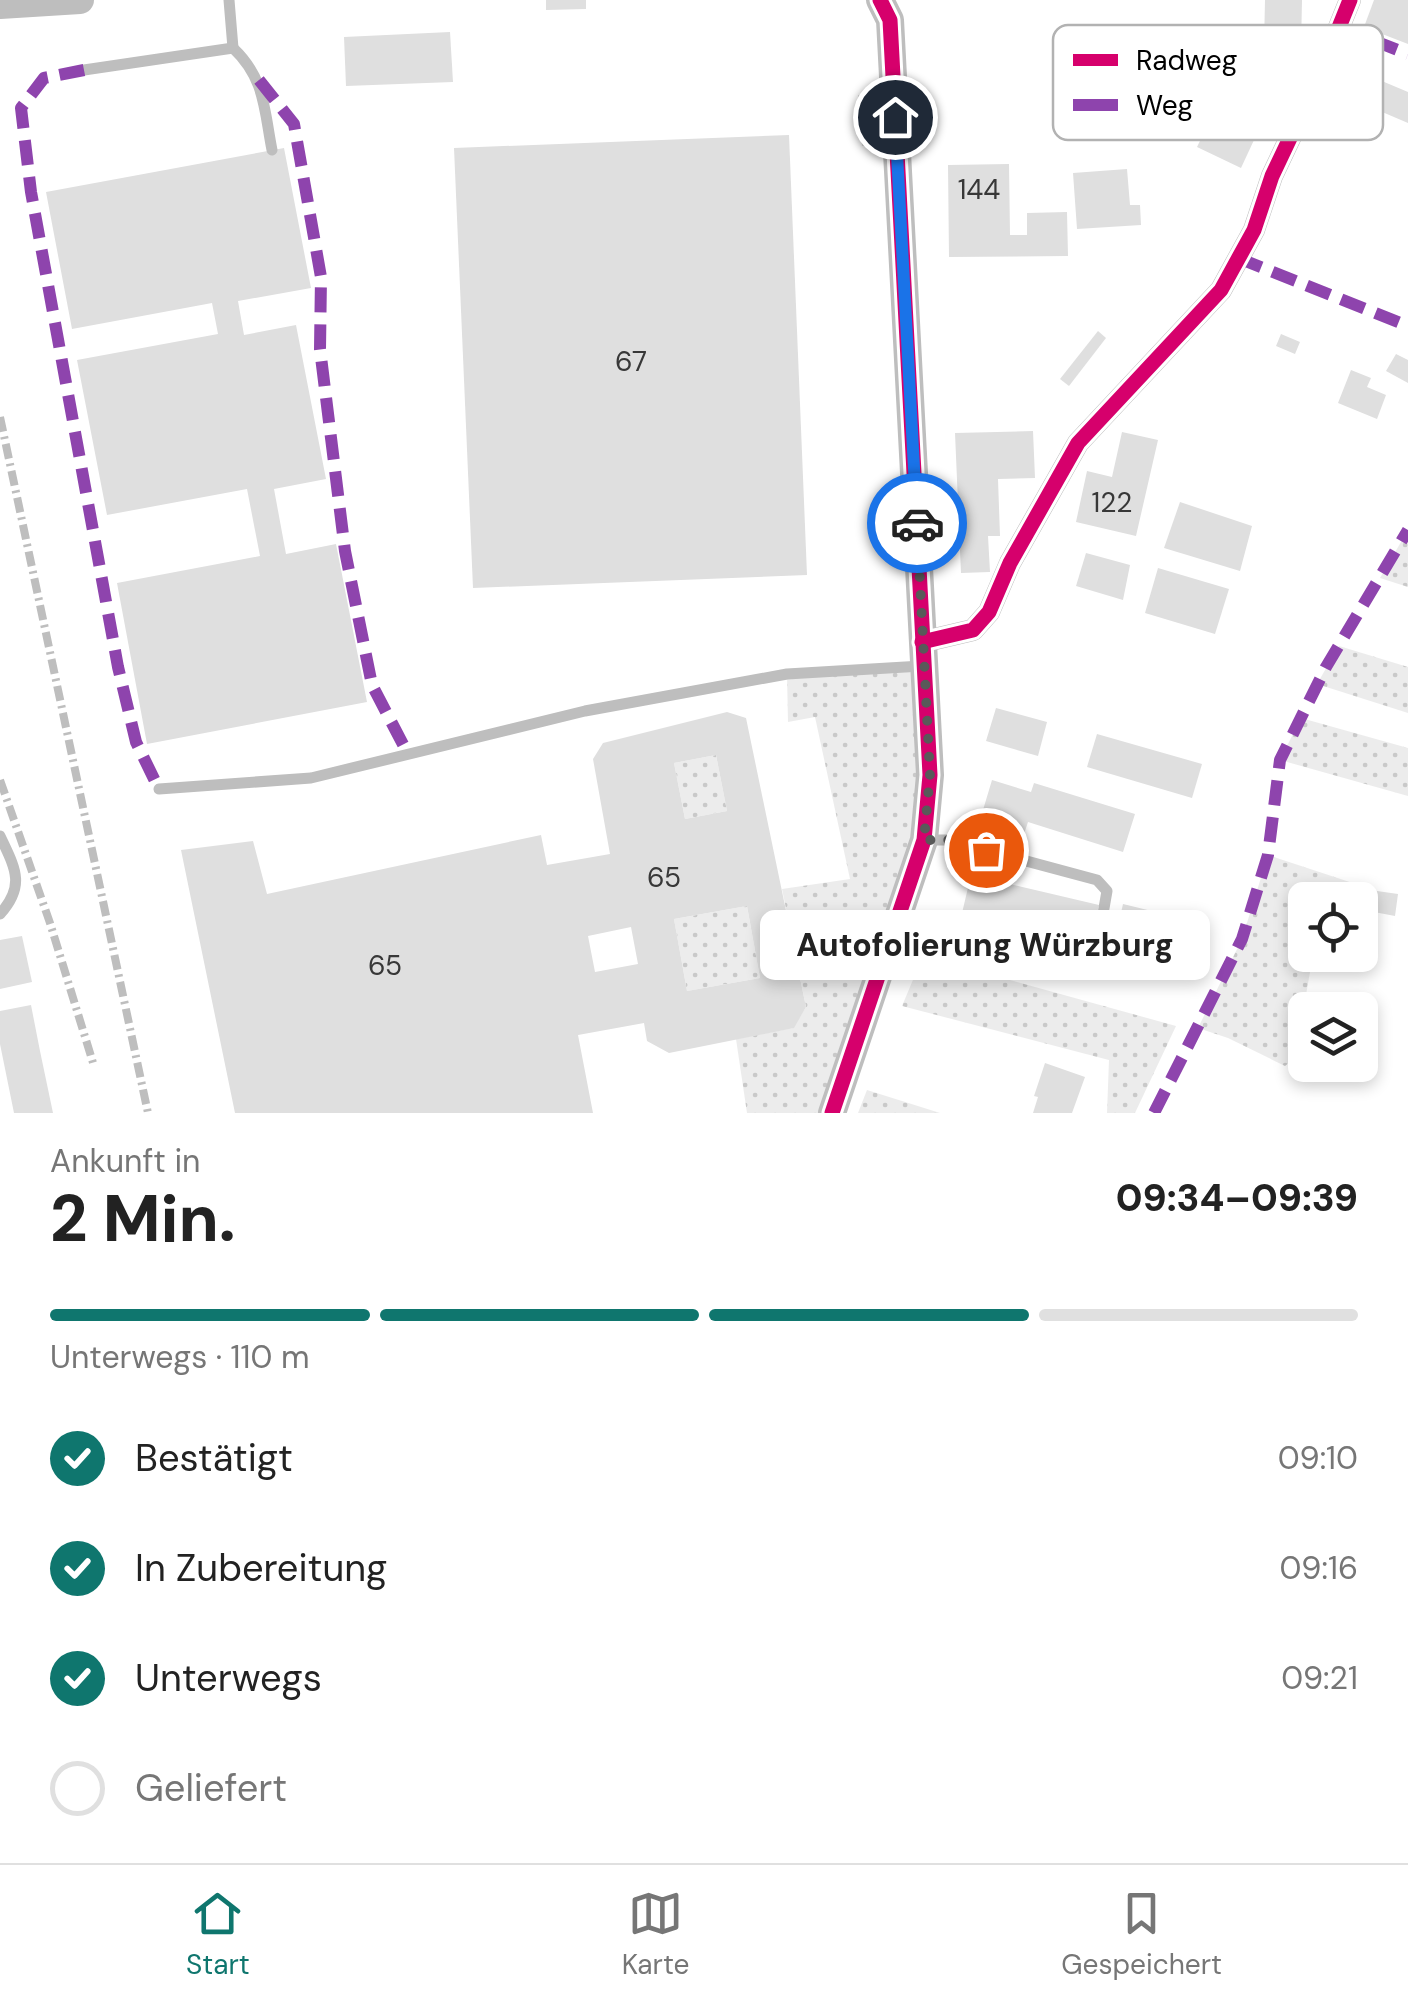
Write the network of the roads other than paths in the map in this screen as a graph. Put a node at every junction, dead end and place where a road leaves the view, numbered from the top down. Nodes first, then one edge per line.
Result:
1 (80, 0) edge
2 (229, 0) edge
3 (880, 0) edge
4 (1350, 0) edge
5 (0, 5) edge
6 (1340, 25) edge
7 (233, 48) junction
8 (84, 70) dead end
9 (1289, 140) edge
10 (272, 150) dead end
11 (922, 654) junction
12 (159, 789) dead end
13 (0, 836) edge
14 (924, 840) junction
15 (0, 914) edge
16 (1100, 930) dead end
17 (832, 1113) edge

1 - 5 street
2 - 7 lane
3 - 11 street
4 - 6 street
7 - 8 lane
7 - 10 lane
9 - 11 street
11 - 12 lane
11 - 14 street
13 - 15 lane
14 - 16 lane
14 - 17 street

